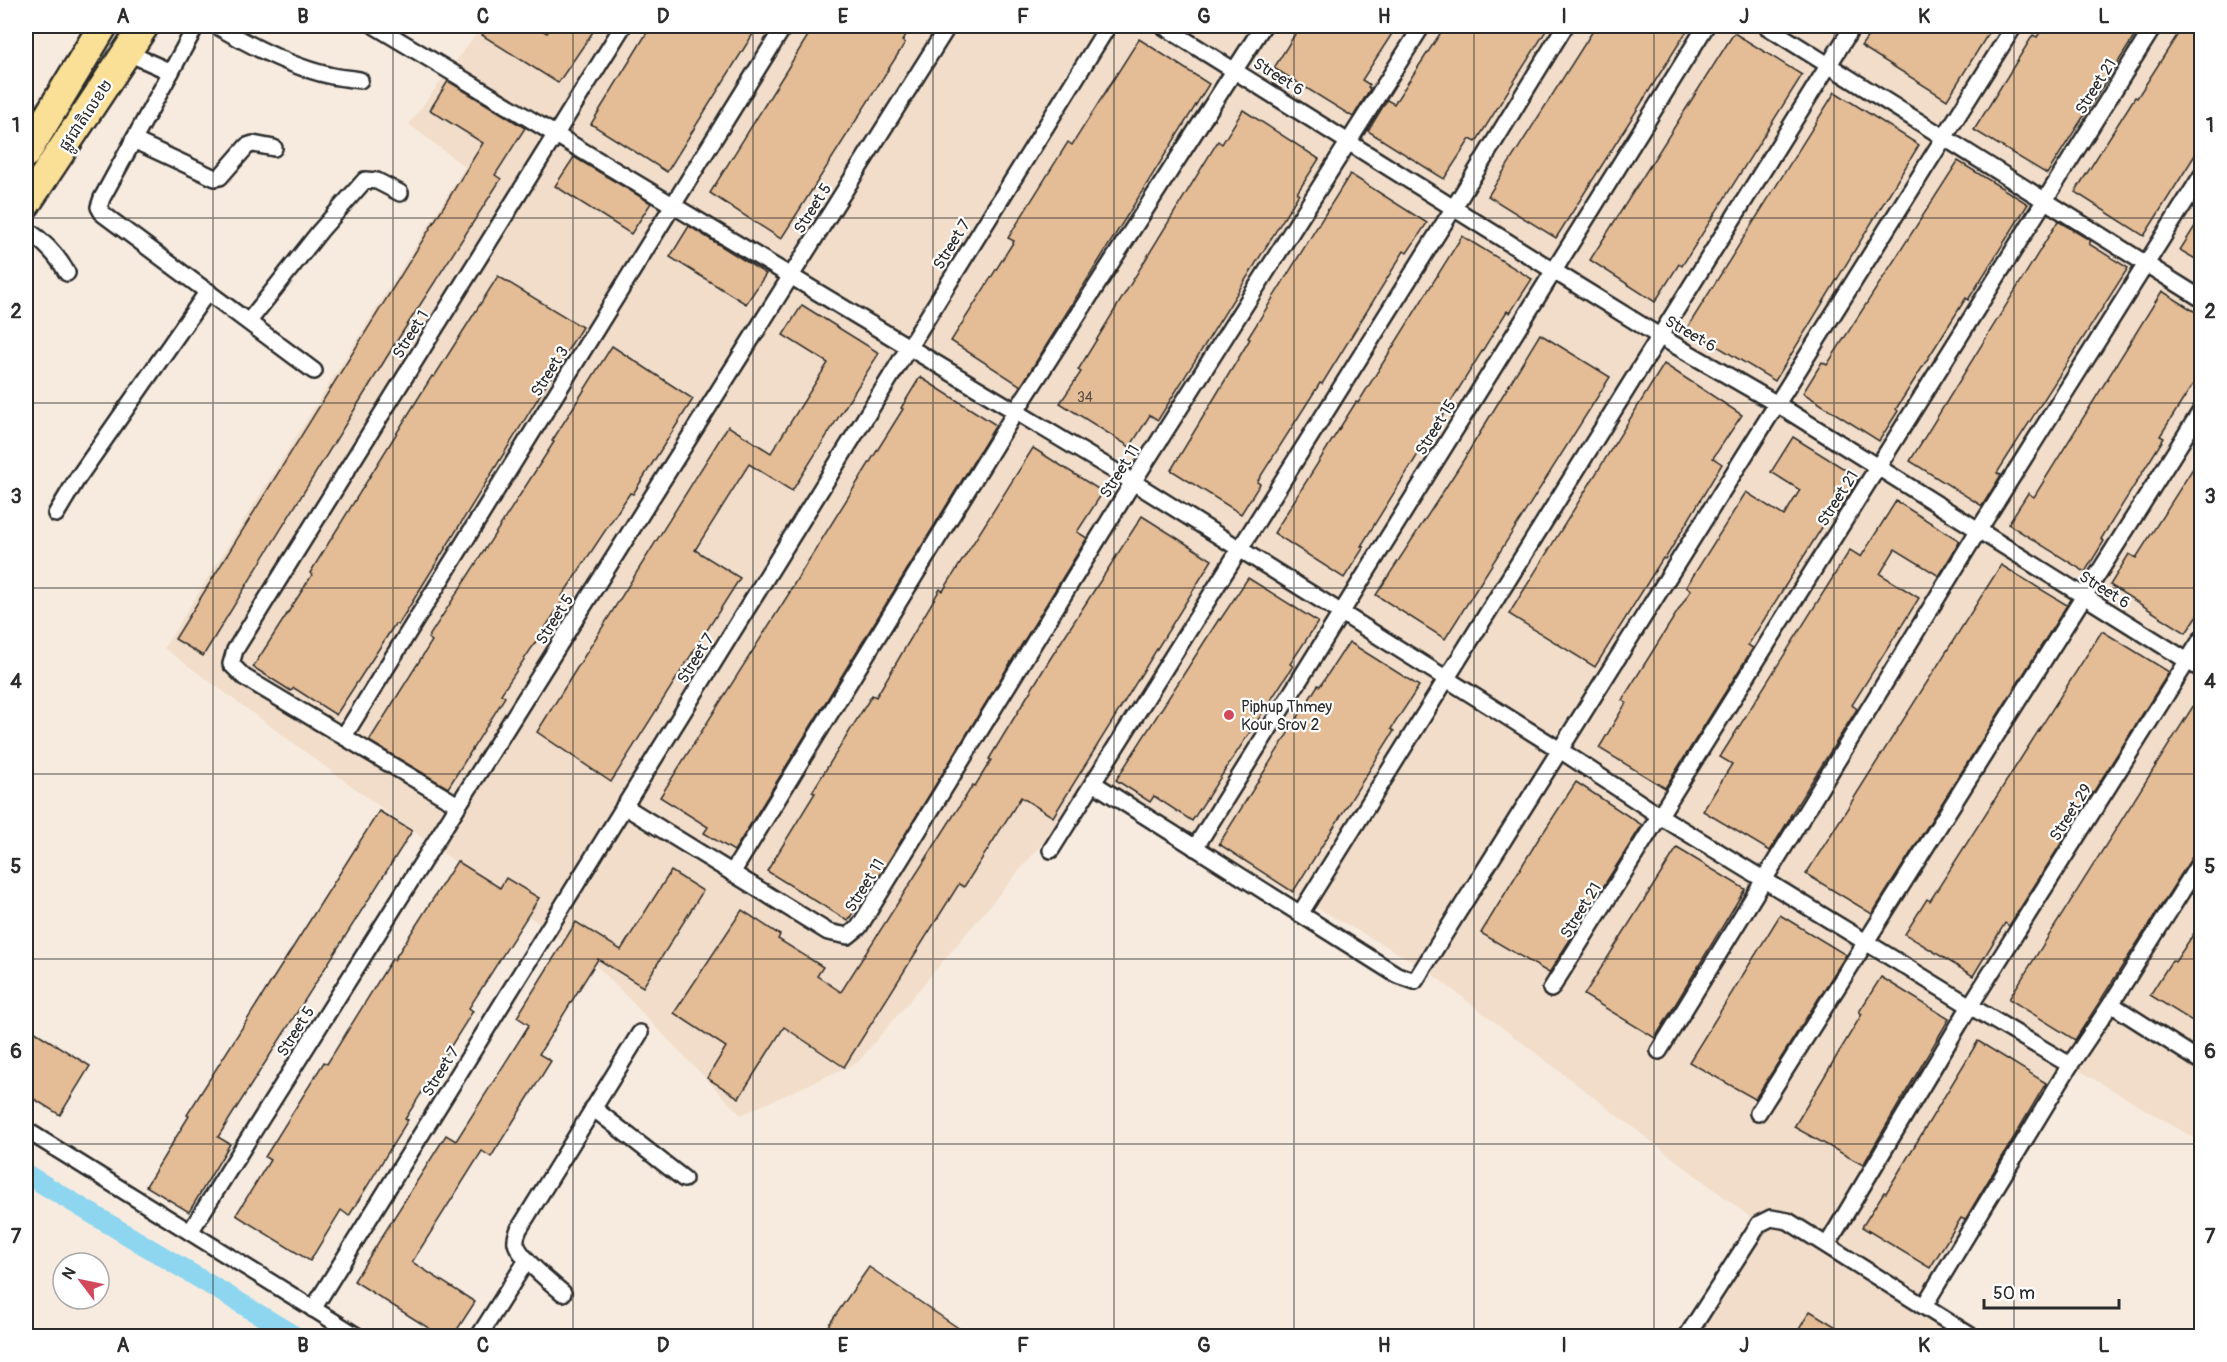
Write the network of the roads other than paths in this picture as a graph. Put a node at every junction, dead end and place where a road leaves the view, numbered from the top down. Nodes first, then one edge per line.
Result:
1 (103, 26) edge
2 (144, 26) edge
3 (196, 26) edge
4 (217, 26) edge
5 (375, 26) edge
6 (623, 26) edge
7 (784, 26) edge
8 (948, 26) edge
9 (1107, 26) edge
10 (1163, 26) edge
11 (1263, 26) edge
12 (1422, 26) edge
13 (1565, 26) edge
14 (1706, 26) edge
15 (1766, 26) edge
16 (1853, 26) edge
17 (2014, 26) edge
18 (2154, 26) edge
19 (128, 52) junction
20 (1828, 64) junction
21 (1236, 71) junction
22 (171, 72) junction
23 (360, 80) dead end
24 (556, 134) junction
25 (1944, 137) junction
26 (134, 140) junction
27 (1350, 142) junction
28 (274, 148) dead end
29 (26, 153) edge
30 (2202, 175) edge
31 (400, 193) dead end
32 (2044, 200) junction
33 (26, 204) edge
34 (673, 205) junction
35 (1453, 208) junction
36 (26, 229) edge
37 (2145, 264) junction
38 (1554, 271) junction
39 (67, 273) dead end
40 (791, 276) junction
41 (208, 291) junction
42 (2202, 299) edge
43 (249, 321) junction
44 (1659, 336) junction
45 (909, 347) junction
46 (314, 371) dead end
47 (1777, 404) junction
48 (2202, 409) edge
49 (1016, 411) junction
50 (1877, 467) junction
51 (1133, 482) junction
52 (56, 514) dead end
53 (1978, 531) junction
54 (1239, 549) junction
55 (2084, 597) junction
56 (1341, 613) junction
57 (2202, 638) edge
58 (2187, 661) junction
59 (2202, 670) edge
60 (1446, 679) junction
61 (344, 736) junction
62 (1560, 750) junction
63 (1093, 783) junction
64 (458, 805) junction
65 (624, 806) junction
66 (1660, 816) junction
67 (1195, 848) junction
68 (1051, 850) dead end
69 (2202, 859) edge
70 (732, 873) junction
71 (1766, 880) junction
72 (1300, 914) junction
73 (1867, 942) junction
74 (1551, 989) dead end
75 (2111, 1004) junction
76 (1970, 1006) junction
77 (640, 1033) dead end
78 (1659, 1051) dead end
79 (2202, 1062) edge
80 (2070, 1065) junction
81 (593, 1108) junction
82 (1758, 1113) dead end
83 (26, 1130) edge
84 (684, 1179) dead end
85 (190, 1232) junction
86 (1827, 1245) junction
87 (527, 1260) junction
88 (562, 1293) dead end
89 (1924, 1306) junction
90 (314, 1309) junction
91 (357, 1336) edge
92 (479, 1336) edge
93 (1687, 1336) edge
94 (1971, 1336) edge

1 - 29 highway, ផ្លូវជាតិលេខ២
2 - 19 highway, ផ្លូវជាតិលេខ២
3 - 22 street
4 - 23 street
5 - 24 street
6 - 24 street, Street 1
7 - 34 street, Street 3
8 - 40 street, Street 5
9 - 45 street, Street 7
10 - 21 street, Street 6
11 - 21 street
12 - 27 street, Street 11
13 - 35 street
14 - 38 street, Street 15
15 - 20 street
16 - 20 street
17 - 25 street
18 - 32 street, Street 21
19 - 22 street
19 - 33 highway, ផ្លូវជាតិលេខ២
20 - 25 street
20 - 44 street
21 - 27 street, Street 6
21 - 49 street
22 - 26 street
24 - 34 street
24 - 61 street, Street 1
25 - 32 street
25 - 47 street
26 - 28 street
26 - 41 street
27 - 35 street, Street 6
27 - 51 street, Street 11
30 - 37 street
31 - 43 street
32 - 37 street
32 - 50 street, Street 21
34 - 40 street
34 - 61 street, Street 3
35 - 38 street, Street 6
35 - 54 street
36 - 39 street
37 - 42 street
37 - 53 street
38 - 44 street, Street 6
38 - 56 street, Street 15
40 - 45 street
40 - 64 street, Street 5
41 - 43 street
41 - 52 street
43 - 46 street
44 - 47 street, Street 6
44 - 60 street
45 - 49 street
45 - 65 street, Street 7
47 - 50 street, Street 6
47 - 62 street
48 - 55 street
49 - 51 street
49 - 70 street
50 - 53 street, Street 6
50 - 66 street, Street 21
51 - 54 street
51 - 70 street, Street 11
53 - 55 street, Street 6
53 - 71 street
54 - 56 street
54 - 63 street
55 - 58 street, Street 6
55 - 73 street
56 - 60 street
56 - 67 street, Street 15
57 - 58 street, Street 29
58 - 59 street, Street 6
58 - 76 street, Street 29
60 - 62 street
60 - 72 street
61 - 64 street
62 - 66 street
62 - 72 street
63 - 67 street
63 - 68 street
64 - 85 street, Street 5
65 - 70 street
65 - 90 street, Street 7
66 - 71 street
66 - 74 street, Street 21
67 - 72 street
69 - 75 street
71 - 73 street
71 - 78 street
73 - 76 street
73 - 82 street
75 - 79 street
75 - 80 street
76 - 80 street
76 - 86 street, Street 29
77 - 81 street
80 - 89 street
81 - 84 street
81 - 87 street
83 - 85 street
85 - 90 street
86 - 89 street
86 - 93 street
87 - 88 street
87 - 92 street
89 - 94 street
90 - 91 street

